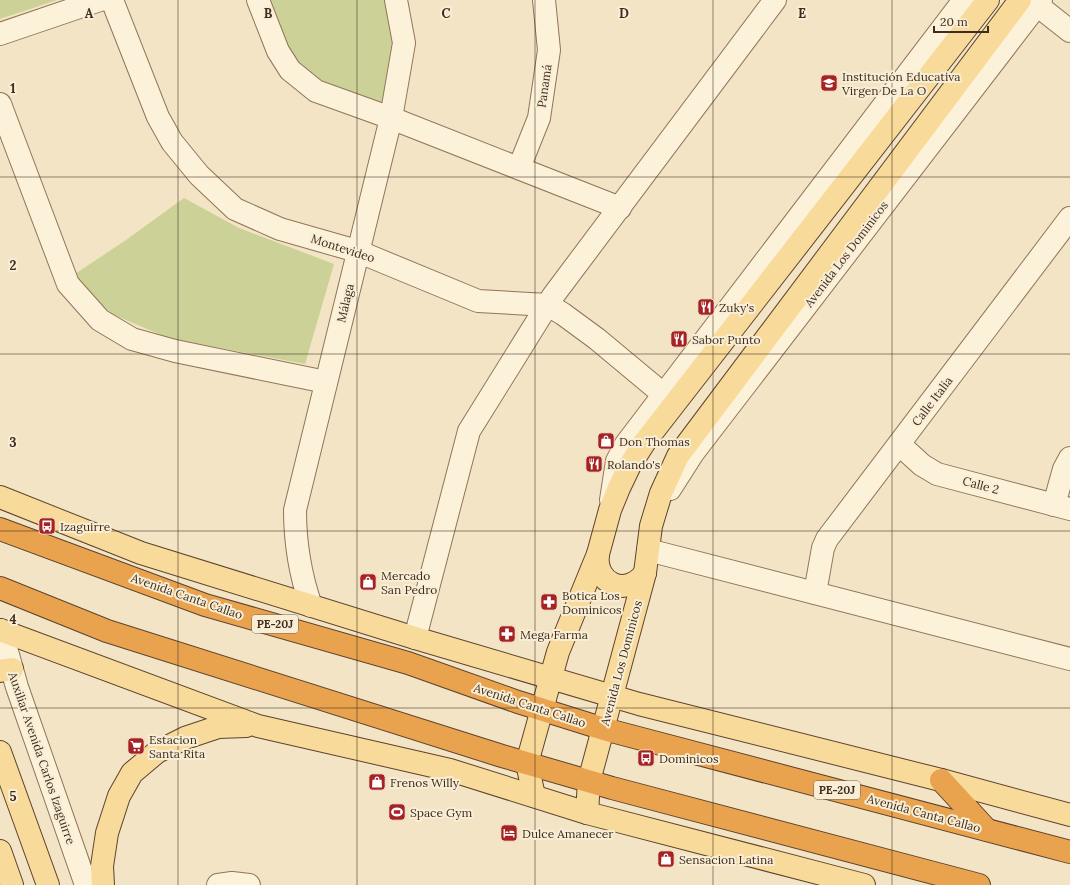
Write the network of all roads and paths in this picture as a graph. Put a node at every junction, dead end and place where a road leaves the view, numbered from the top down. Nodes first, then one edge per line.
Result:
1 (100, 0) edge
2 (112, 0) edge
3 (258, 0) edge
4 (396, 0) edge
5 (544, 0) edge
6 (964, 0) edge
7 (988, 0) edge
8 (770, 2) edge
9 (1033, 2) edge
10 (1070, 31) edge
11 (0, 34) edge
12 (0, 104) edge
13 (391, 118) junction
14 (519, 168) junction
15 (620, 208) junction
16 (1070, 218) edge
17 (357, 251) junction
18 (548, 304) junction
19 (326, 382) junction
20 (663, 394) junction
21 (900, 444) junction
22 (1070, 458) edge
23 (0, 497) edge
24 (1062, 507) edge
25 (610, 510) junction
26 (0, 529) edge
27 (648, 550) junction
28 (598, 554) junction
29 (645, 573) junction
30 (0, 588) edge
31 (815, 593) junction
32 (311, 606) junction
33 (0, 630) edge
34 (415, 638) junction
35 (1070, 659) edge
36 (6, 670) edge
37 (550, 678) junction
38 (613, 696) junction
39 (541, 710) junction
40 (258, 726) junction
41 (604, 729) junction
42 (0, 752) edge
43 (527, 763) junction
44 (941, 780) junction
45 (589, 782) junction
46 (534, 796) junction
47 (587, 813) junction
48 (1070, 815) edge
49 (987, 830) junction
50 (1070, 840) edge
51 (1039, 844) junction
52 (0, 851) edge
53 (1070, 852) edge
54 (12, 885) edge
55 (48, 885) edge
56 (86, 885) edge
57 (103, 885) edge
58 (218, 885) edge
59 (249, 885) edge
60 (864, 885) edge
61 (979, 885) edge

1 - 11 street
2 - 17 street, Montevideo
3 - 13 street
4 - 13 street, Málaga
5 - 14 street, Panamá
6 - 20 street
7 - 25 main road
8 - 15 street
9 - 10 street
9 - 27 main road, Avenida Los Dominicos
12 - 19 street
13 - 14 street
13 - 17 street, Málaga
14 - 15 street
15 - 18 street
16 - 21 street, Calle Italia
17 - 18 street, Montevideo
17 - 19 street, Málaga
18 - 20 street
18 - 34 street
19 - 32 street, Málaga
20 - 25 street
21 - 24 street, Calle 2
21 - 31 street, Calle Italia
22 - 24 street
23 - 32 main road
25 - 28 main road
26 - 39 highway, Avenida Canta Callao / PE-20J
27 - 29 main road, Avenida Los Dominicos
27 - 31 street
28 - 29 main road
28 - 37 main road
29 - 38 main road, Avenida Los Dominicos
30 - 43 highway
31 - 35 street
32 - 34 main road
33 - 36 street, Auxiliar Avenida Carlos Izaguirre
33 - 40 main road
34 - 37 main road
36 - 56 street, Auxiliar Avenida Carlos Izaguirre
37 - 38 main road
37 - 39 main road
38 - 41 main road, Avenida Los Dominicos
38 - 44 main road
39 - 41 highway, Avenida Canta Callao / PE-20J
39 - 43 main road
40 - 46 main road
40 - 57 main road
41 - 45 main road, Avenida Los Dominicos
41 - 49 highway, Avenida Canta Callao / PE-20J
42 - 55 main road
43 - 45 highway
43 - 46 main road
44 - 48 main road
44 - 49 highway
45 - 47 main road, Avenida Los Dominicos
45 - 61 highway
46 - 47 main road
47 - 60 main road
49 - 51 highway, Avenida Canta Callao / PE-20J
50 - 51 highway
51 - 53 highway, Avenida Canta Callao / PE-20J
52 - 54 main road
58 - 59 street

